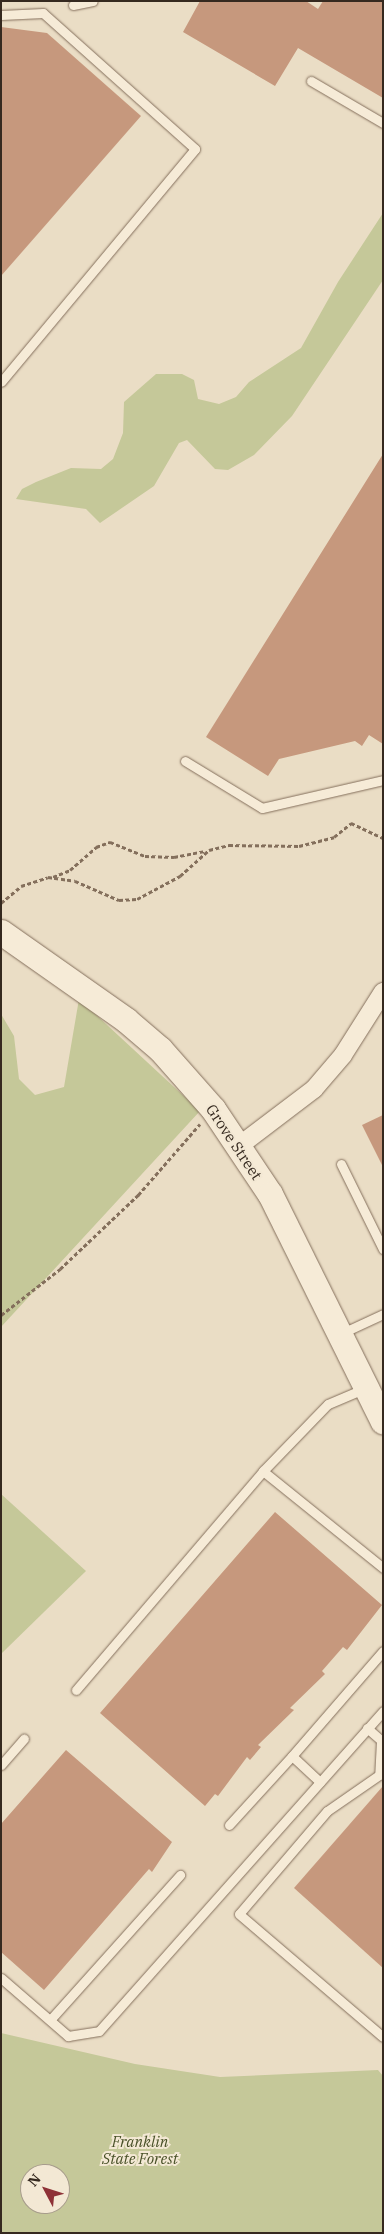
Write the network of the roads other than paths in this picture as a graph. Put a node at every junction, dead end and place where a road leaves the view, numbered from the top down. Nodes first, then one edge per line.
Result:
1 (93, 1) edge
2 (73, 5) dead end
3 (1, 15) edge
4 (311, 81) dead end
5 (383, 123) edge
6 (1, 382) edge
7 (185, 761) dead end
8 (383, 780) edge
9 (1, 932) edge
10 (382, 995) edge
11 (239, 1146) junction
12 (341, 1164) dead end
13 (383, 1250) edge
14 (383, 1314) edge
15 (340, 1335) junction
16 (367, 1388) junction
17 (383, 1422) edge
18 (263, 1471) junction
19 (383, 1568) edge
20 (383, 1651) edge
21 (76, 1690) dead end
22 (383, 1711) edge
23 (367, 1728) junction
24 (24, 1739) dead end
25 (382, 1741) edge
26 (292, 1756) junction
27 (1, 1765) edge
28 (320, 1782) junction
29 (229, 1825) dead end
30 (180, 1874) dead end
31 (1, 1978) edge
32 (50, 2020) junction
33 (383, 2037) edge

1 - 2 lane
3 - 6 lane
4 - 5 lane
7 - 8 lane
9 - 11 main road, Grove Street
10 - 11 street
11 - 15 main road, Grove Street
12 - 13 lane
14 - 15 lane
15 - 16 main road, Grove Street
16 - 17 main road, Grove Street
16 - 18 lane
18 - 19 lane
18 - 21 lane
20 - 26 lane
22 - 23 lane
23 - 25 lane
23 - 28 lane
24 - 27 lane
25 - 33 lane
26 - 28 lane
26 - 29 lane
28 - 32 lane
30 - 32 lane
31 - 32 lane

